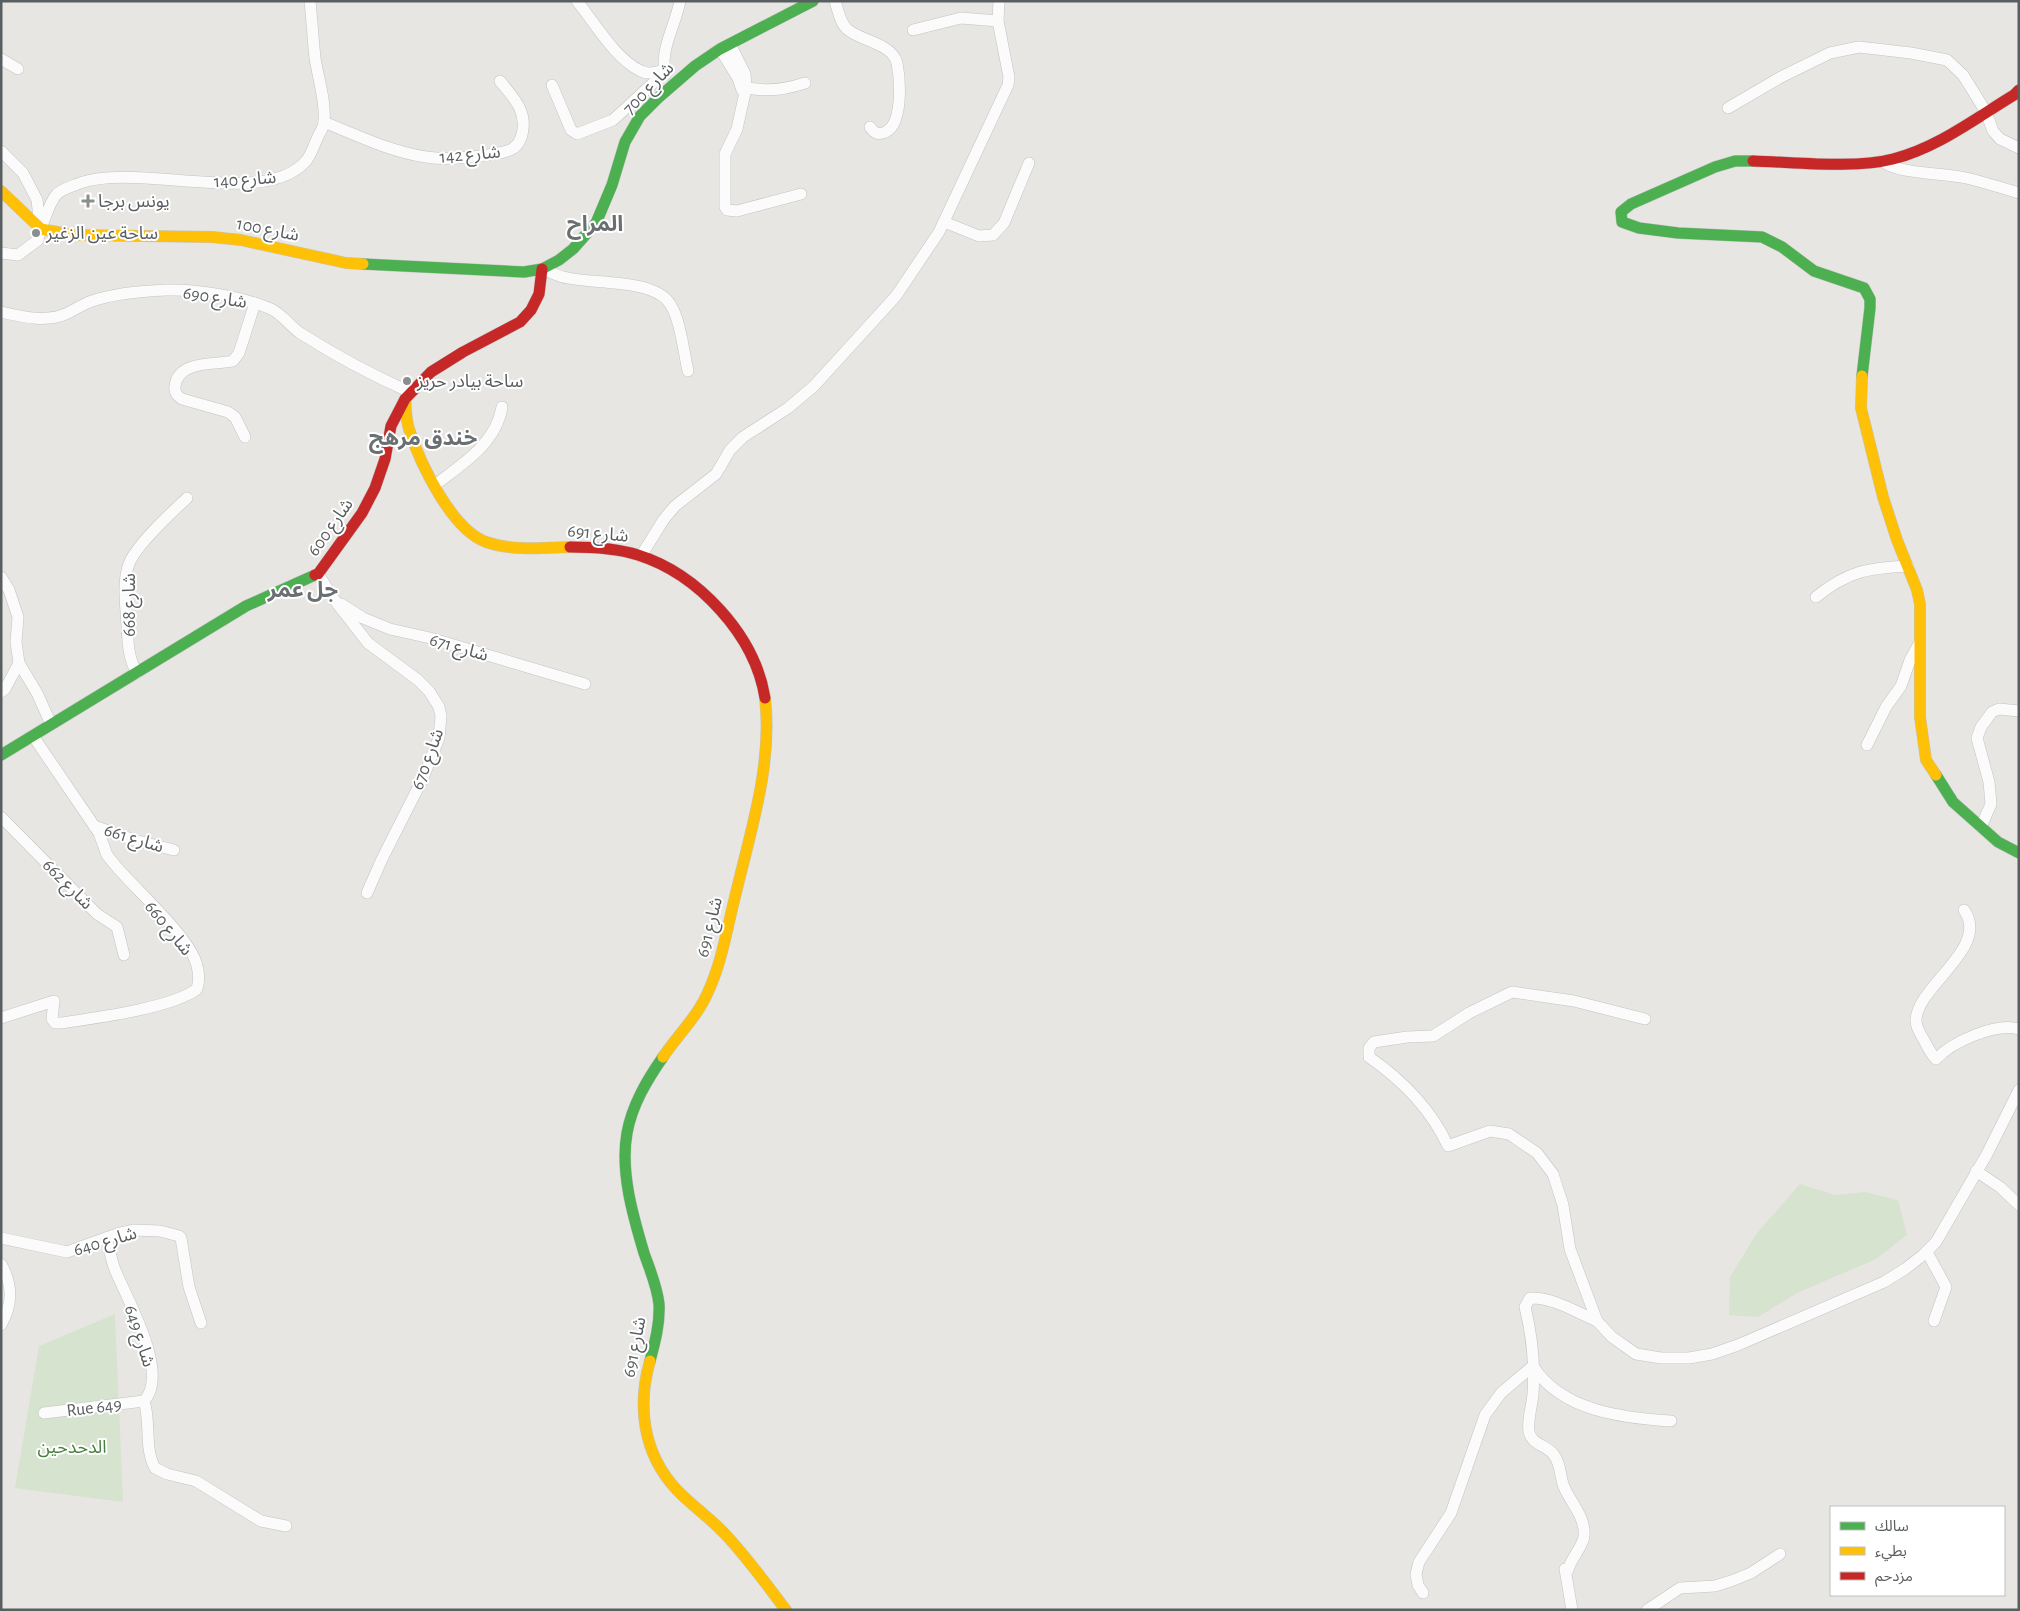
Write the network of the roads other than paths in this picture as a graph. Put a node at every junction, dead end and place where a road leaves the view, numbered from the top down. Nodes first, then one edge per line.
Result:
1 (310, 1) edge
2 (577, 1) edge
3 (680, 1) edge
4 (813, 1) edge
5 (835, 1) edge
6 (999, 1) edge
7 (998, 21) junction
8 (913, 30) dead end
9 (725, 47) junction
10 (1, 59) edge
11 (18, 69) dead end
12 (664, 72) junction
13 (500, 81) dead end
14 (804, 83) dead end
15 (552, 85) dead end
16 (668, 89) junction
17 (744, 90) junction
18 (2019, 90) edge
19 (1728, 108) dead end
20 (1986, 112) junction
21 (324, 122) junction
22 (870, 127) dead end
23 (2019, 148) edge
24 (1, 151) edge
25 (1882, 161) junction
26 (1029, 163) dead end
27 (1, 191) edge
28 (2019, 193) edge
29 (801, 194) dead end
30 (944, 222) junction
31 (40, 229) junction
32 (1, 253) edge
33 (542, 269) junction
34 (255, 303) junction
35 (1, 312) edge
36 (688, 371) dead end
37 (407, 395) junction
38 (502, 407) dead end
39 (245, 437) dead end
40 (435, 485) junction
41 (187, 498) dead end
42 (641, 556) junction
43 (1908, 566) junction
44 (318, 574) junction
45 (1, 576) edge
46 (1816, 597) dead end
47 (336, 602) junction
48 (1921, 640) junction
49 (19, 663) junction
50 (137, 672) junction
51 (585, 684) dead end
52 (1, 692) edge
53 (2019, 711) edge
54 (51, 724) junction
55 (33, 736) junction
56 (1867, 745) dead end
57 (1, 756) edge
58 (1, 817) edge
59 (94, 826) junction
60 (1981, 827) junction
61 (174, 850) dead end
62 (2019, 853) edge
63 (367, 893) dead end
64 (1964, 910) dead end
65 (124, 955) dead end
66 (1, 1018) edge
67 (1645, 1018) dead end
68 (2019, 1029) edge
69 (2019, 1090) edge
70 (1976, 1171) junction
71 (2019, 1205) edge
72 (1, 1238) edge
73 (106, 1238) junction
74 (1926, 1252) junction
75 (1, 1264) edge
76 (1597, 1321) junction
77 (1934, 1321) dead end
78 (201, 1323) dead end
79 (1, 1325) edge
80 (1533, 1366) junction
81 (144, 1401) junction
82 (44, 1413) dead end
83 (1671, 1421) dead end
84 (286, 1526) dead end
85 (1780, 1554) dead end
86 (1423, 1593) dead end
87 (786, 1610) edge
88 (1572, 1610) edge
89 (1647, 1610) edge

1 - 21 street, شارع 140
2 - 12 street
3 - 12 street
4 - 9 main road, شارع 700
5 - 22 street
6 - 7 street
7 - 8 street
7 - 30 street
9 - 16 main road, شارع 700
9 - 17 street
10 - 11 street
12 - 15 street
12 - 16 street
13 - 21 street, شارع 142
14 - 17 street
16 - 33 main road, شارع 700
17 - 29 street
18 - 20 main road
19 - 20 street
20 - 23 street
20 - 25 main road
21 - 31 street, شارع 140
24 - 31 street
25 - 28 street
25 - 43 main road
26 - 30 street
27 - 31 main road
30 - 42 street
31 - 32 street, شارع 140
31 - 33 main road, شارع 100
33 - 36 street
33 - 37 main road, شارع 600
34 - 35 street, شارع 690
34 - 37 street, شارع 690
34 - 39 street
37 - 40 main road, شارع 691
37 - 44 main road, شارع 600
38 - 40 street
40 - 42 main road, شارع 691
41 - 50 street, شارع 668
42 - 87 main road, شارع 691
43 - 46 street
43 - 48 main road
44 - 47 street, شارع 670
44 - 50 main road, شارع 600
45 - 49 street
47 - 51 street, شارع 671
47 - 63 street, شارع 670
48 - 56 street
48 - 60 main road
49 - 52 street
49 - 54 street
50 - 54 main road, شارع 600
53 - 60 street
54 - 55 main road, شارع 600
55 - 57 main road, شارع 600
55 - 59 street, شارع 660
58 - 65 street, شارع 662
59 - 61 street, شارع 661
59 - 66 street, شارع 660
60 - 62 main road
64 - 68 street
67 - 76 street
69 - 70 street
70 - 71 street
70 - 74 street
72 - 73 street, شارع 640
73 - 78 street, شارع 640
73 - 81 street, شارع 649
74 - 76 street
74 - 77 street
75 - 79 street
76 - 80 street
80 - 83 street
80 - 86 street
80 - 88 street
81 - 82 street, Rue 649
81 - 84 street, شارع 649
85 - 89 street

